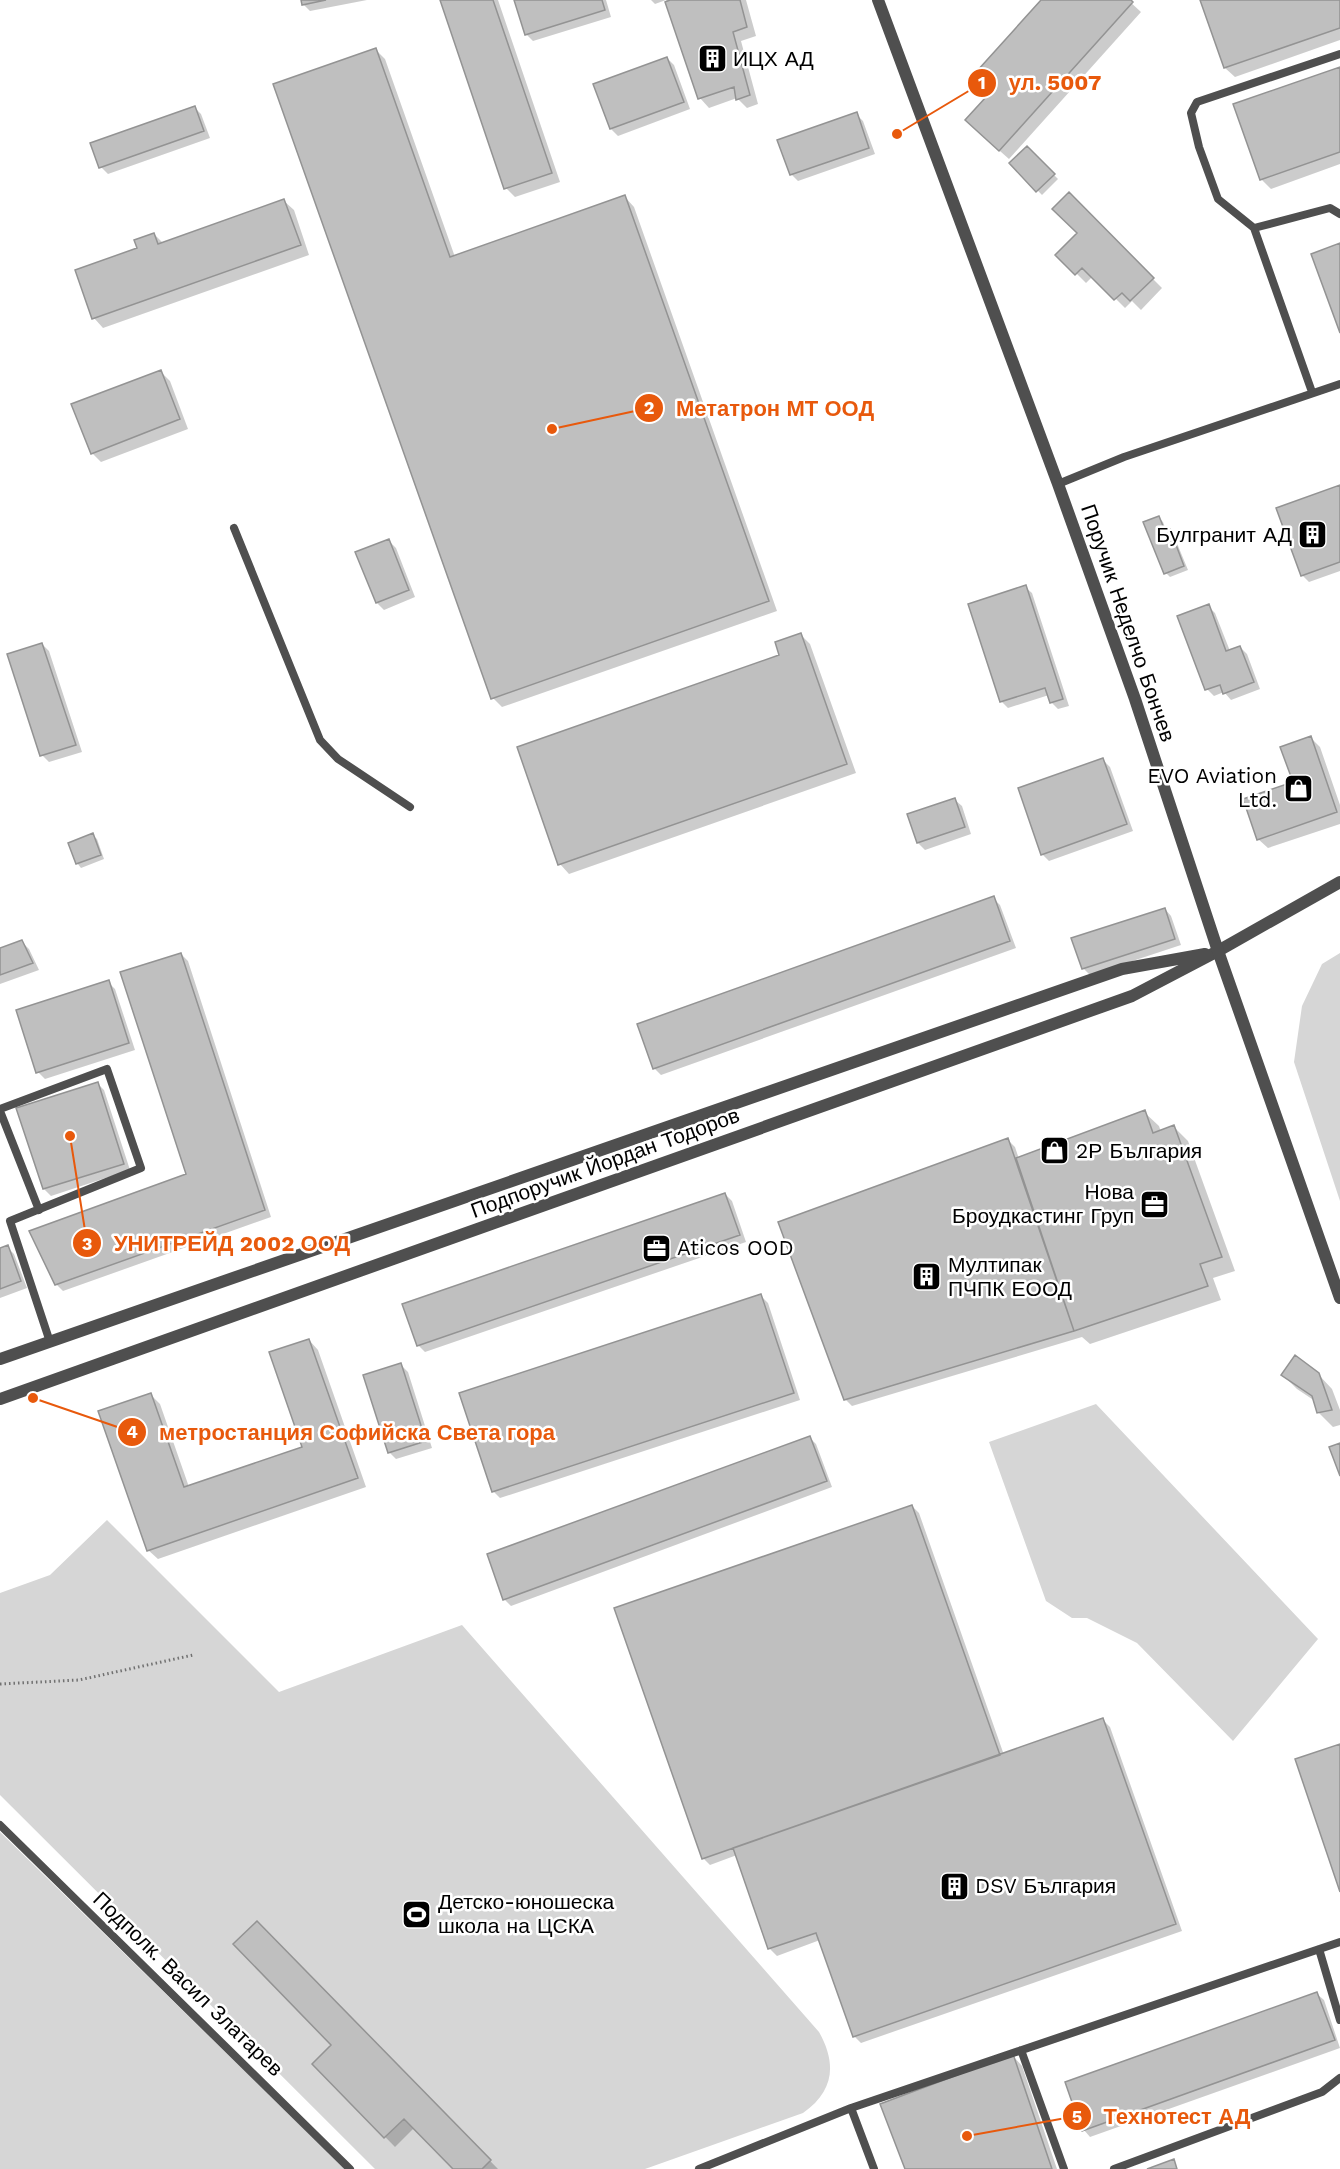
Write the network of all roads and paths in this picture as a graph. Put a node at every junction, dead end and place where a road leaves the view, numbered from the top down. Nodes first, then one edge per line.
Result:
1 (878, 0) edge
2 (1340, 54) edge
3 (1340, 214) edge
4 (1254, 228) junction
5 (1340, 384) edge
6 (1312, 392) junction
7 (1058, 484) junction
8 (234, 528) dead end
9 (410, 807) dead end
10 (1340, 882) edge
11 (1218, 951) junction
12 (0, 1110) edge
13 (39, 1210) junction
14 (1340, 1298) edge
15 (50, 1342) junction
16 (0, 1359) edge
17 (0, 1399) edge
18 (193, 1655) dead end
19 (0, 1684) edge
20 (0, 1825) edge
21 (1340, 1942) edge
22 (1319, 1949) junction
23 (1340, 2020) edge
24 (1021, 2050) junction
25 (1340, 2078) edge
26 (851, 2108) junction
27 (350, 2169) edge
28 (699, 2169) edge
29 (874, 2169) edge
30 (1064, 2169) edge
31 (1114, 2169) edge

1 - 7 street, Поручик Неделчо Бончев
2 - 4 lane
3 - 4 lane
4 - 6 lane
5 - 6 lane
6 - 7 lane
7 - 11 street, Поручик Неделчо Бончев
8 - 9 lane
10 - 11 street, Подпоручик Йордан Тодоров
11 - 14 street, Поручик Неделчо Бончев
11 - 15 street, Подпоручик Йордан Тодоров
11 - 17 street, Подпоручик Йордан Тодоров
12 - 13 lane
12 - 13 lane
13 - 15 lane
15 - 16 street, Подпоручик Йордан Тодоров
18 - 19 path
20 - 27 lane, Подполк. Васил Златарев
21 - 22 lane
22 - 23 lane
22 - 24 lane
24 - 26 lane
24 - 30 lane
25 - 31 lane
26 - 28 lane
26 - 29 lane

